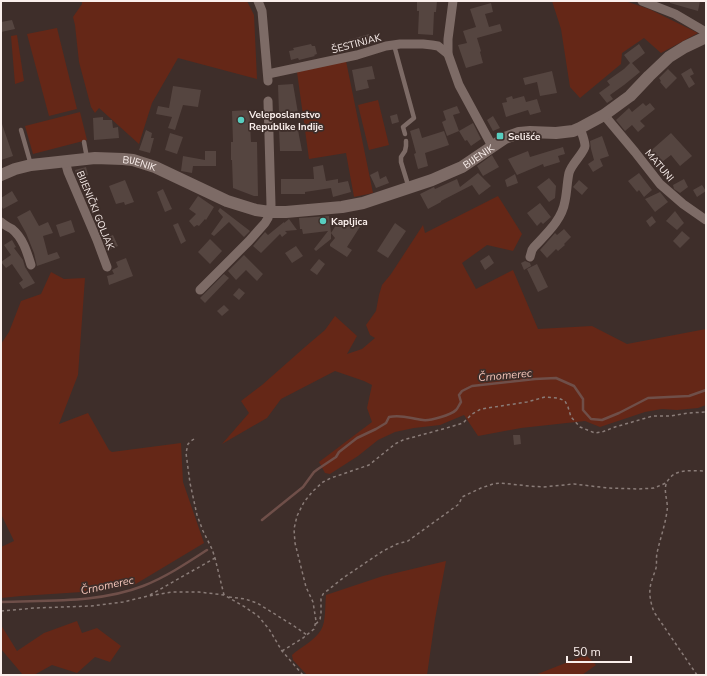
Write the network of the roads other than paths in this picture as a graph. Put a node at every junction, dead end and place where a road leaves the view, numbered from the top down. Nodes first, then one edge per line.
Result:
1 (258, 1) edge
2 (453, 1) edge
3 (642, 1) edge
4 (706, 32) edge
5 (706, 37) edge
6 (394, 45) junction
7 (448, 54) junction
8 (268, 101) dead end
9 (604, 115) junction
10 (580, 128) junction
11 (21, 130) dead end
12 (405, 134) dead end
13 (406, 141) dead end
14 (84, 142) dead end
15 (492, 146) junction
16 (87, 158) junction
17 (65, 161) junction
18 (32, 165) junction
19 (1, 175) edge
20 (409, 188) junction
21 (270, 212) junction
22 (706, 220) edge
23 (2, 224) edge
24 (530, 257) dead end
25 (31, 265) dead end
26 (107, 267) dead end
27 (200, 290) dead end

1 - 6 street, ŠESTINJAK
2 - 7 street
3 - 4 street
5 - 9 main road, BIJENIK
6 - 7 street, ŠESTINJAK
6 - 12 lane
7 - 15 street
8 - 21 street
9 - 10 main road, BIJENIK
9 - 22 street, MATUNI
10 - 15 main road, BIJENIK
10 - 24 street
11 - 18 lane
13 - 20 lane
14 - 16 lane
15 - 20 main road, BIJENIK
16 - 17 main road, BIJENIK
16 - 21 main road, BIJENIK
17 - 18 main road, BIJENIK
17 - 26 street, BIJENIČKI GOLJAK
18 - 19 main road, BIJENIK
20 - 21 main road, BIJENIK
21 - 27 street
23 - 25 street

